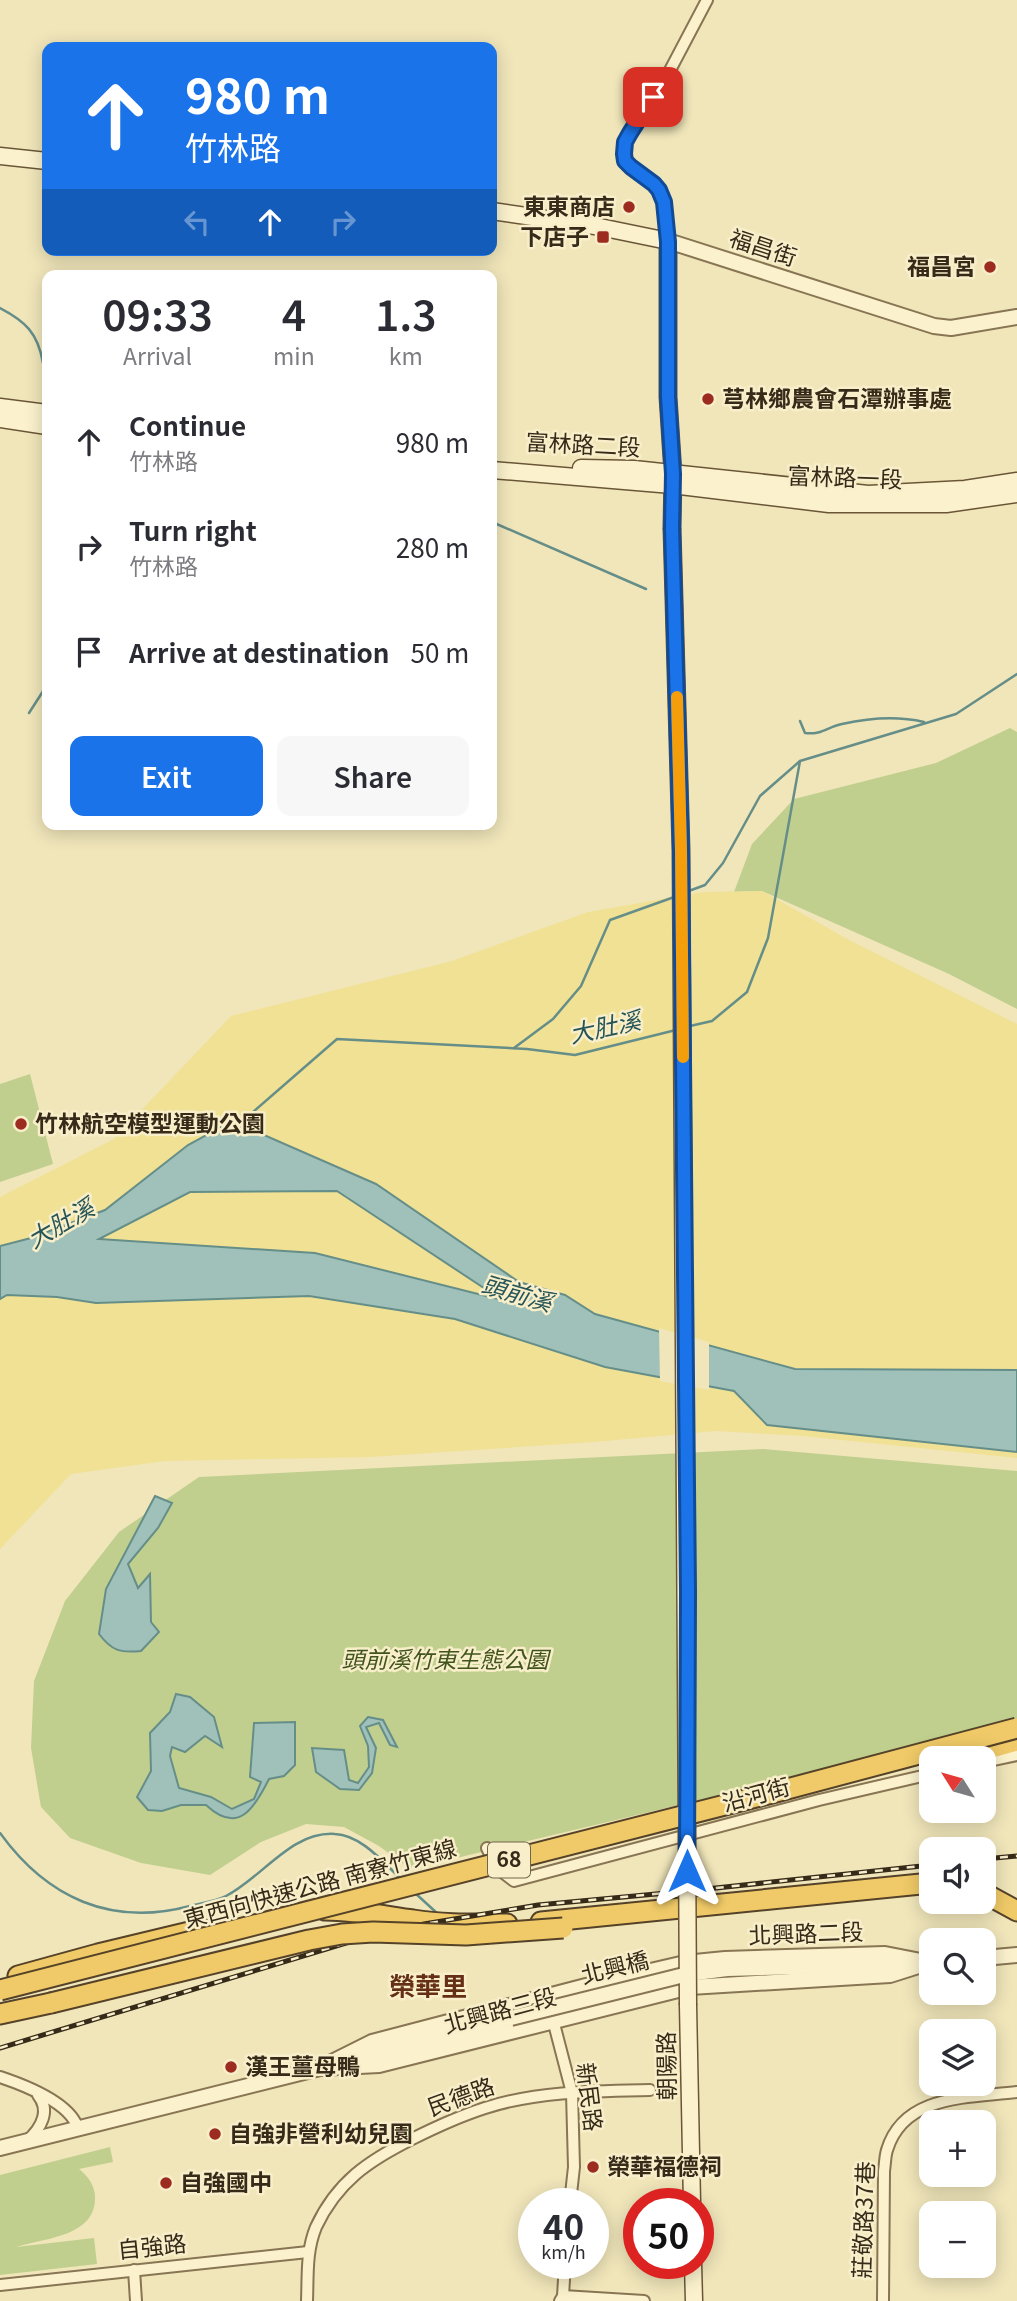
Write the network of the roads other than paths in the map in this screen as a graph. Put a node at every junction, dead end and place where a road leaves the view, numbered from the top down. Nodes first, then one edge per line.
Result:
1 (707, 0) edge
2 (0, 156) edge
3 (42, 160) edge
4 (497, 212) edge
5 (668, 242) junction
6 (1017, 317) edge
7 (0, 407) edge
8 (42, 412) edge
9 (0, 419) edge
10 (42, 425) edge
11 (497, 462) edge
12 (497, 470) edge
13 (672, 480) junction
14 (1017, 481) edge
15 (1017, 494) edge
16 (1017, 1728) edge
17 (1017, 1741) edge
18 (996, 1747) edge
19 (1017, 1755) edge
20 (996, 1759) edge
21 (919, 1767) edge
22 (919, 1777) edge
23 (487, 1848) dead end
24 (919, 1884) edge
25 (996, 1891) edge
26 (919, 1892) edge
27 (996, 1900) edge
28 (1017, 1902) edge
29 (719, 1909) junction
30 (1017, 1911) edge
31 (1017, 1955) edge
32 (996, 1957) edge
33 (919, 1960) edge
34 (919, 1962) edge
35 (919, 1965) edge
36 (688, 1975) junction
37 (0, 1981) edge
38 (0, 1990) edge
39 (548, 1997) junction
40 (0, 2003) edge
41 (0, 2014) edge
42 (553, 2020) junction
43 (320, 2068) junction
44 (0, 2077) edge
45 (650, 2090) dead end
46 (36, 2092) junction
47 (1017, 2092) edge
48 (572, 2093) junction
49 (78, 2129) junction
50 (25, 2142) junction
51 (0, 2148) edge
52 (572, 2188) edge
53 (692, 2188) edge
54 (308, 2252) junction
55 (134, 2270) junction
56 (563, 2279) edge
57 (693, 2279) edge
58 (0, 2285) edge
59 (561, 2298) edge
60 (136, 2301) edge
61 (307, 2301) edge
62 (644, 2301) edge
63 (694, 2301) edge
64 (883, 2301) edge

1 - 5 street
2 - 3 main road
4 - 5 main road, 福昌街
5 - 6 street, 福昌街
5 - 13 main road, 朝陽路
7 - 8 main road
9 - 10 main road
11 - 13 main road, 富林路二段
12 - 13 main road, 富林路二段
13 - 14 main road, 富林路一段
13 - 15 main road, 富林路一段
13 - 36 main road, 朝陽路, bridge
16 - 38 highway, 東西向快速公路 南寮竹東線 / 68, bridge
17 - 18 highway
19 - 20 street
21 - 40 highway, 東西向快速公路 南寮竹東線 / 68
22 - 23 street, 沿河街
24 - 29 highway
25 - 28 highway
26 - 29 highway
27 - 30 highway
29 - 37 highway, bridge
29 - 41 highway, bridge
31 - 32 street
33 - 36 street, 北興路二段
34 - 36 street, 北興橋
35 - 36 street, 北興路二段
36 - 39 street, 北興路三段
36 - 42 street, 北興路三段
36 - 43 street, 北興橋, bridge
36 - 53 main road, 朝陽路, bridge
39 - 42 street, 新民路
39 - 43 street, 北興路三段
42 - 43 street, 北興路三段
42 - 48 street, 新民路
43 - 49 street, 北興路三段
44 - 46 street
45 - 48 street, 民德路
46 - 49 street
46 - 50 street
47 - 64 street, 莊敬路37巷
48 - 52 street, 新民路
48 - 54 street, 民德路
49 - 50 street, 北興路三段
50 - 51 street, 北興路三段
54 - 55 street, 自強路
54 - 61 street, 民德路
55 - 58 street, 自強路
55 - 60 street
56 - 59 street
57 - 63 main road
59 - 62 street

